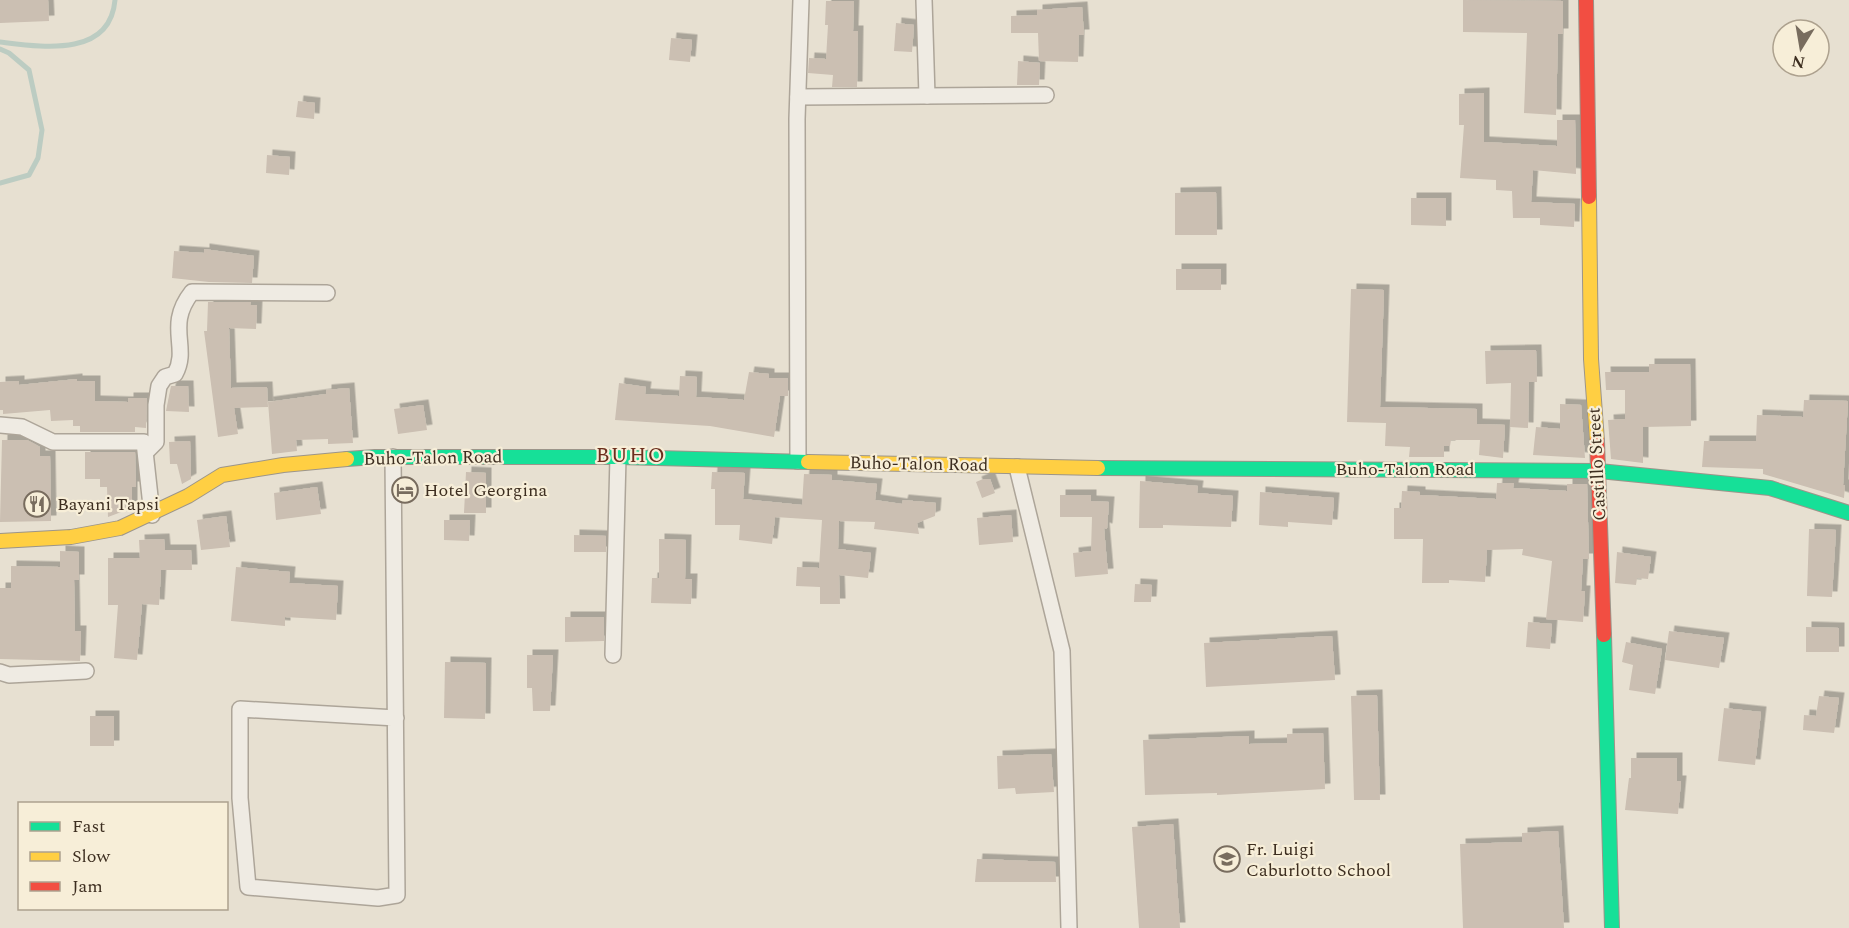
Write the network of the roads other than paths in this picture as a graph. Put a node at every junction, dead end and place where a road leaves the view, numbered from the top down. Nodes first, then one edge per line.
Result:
1 (801, 0) edge
2 (924, 0) edge
3 (1586, 0) edge
4 (1046, 95) dead end
5 (927, 96) junction
6 (798, 97) junction
7 (327, 293) dead end
8 (0, 425) edge
9 (146, 452) junction
10 (393, 457) junction
11 (618, 457) junction
12 (798, 461) junction
13 (1017, 467) junction
14 (1599, 471) junction
15 (1849, 513) edge
16 (152, 515) junction
17 (0, 541) edge
18 (613, 655) dead end
19 (86, 671) dead end
20 (0, 672) edge
21 (396, 717) junction
22 (1069, 928) edge
23 (1612, 928) edge

1 - 6 street
2 - 5 street
3 - 14 street, Castillo Street
4 - 5 street
5 - 6 street
6 - 12 street
7 - 9 street
8 - 9 street
9 - 16 street
10 - 11 street, Buho-Talon Road
10 - 16 street, Buho-Talon Road
10 - 21 street
11 - 12 street, Buho-Talon Road
11 - 18 street
12 - 13 street, Buho-Talon Road
13 - 14 street, Buho-Talon Road
13 - 22 street
14 - 15 street, Buho-Talon Road
14 - 23 street, Castillo Street
16 - 17 street, Buho-Talon Road
19 - 20 street
21 - 21 street

